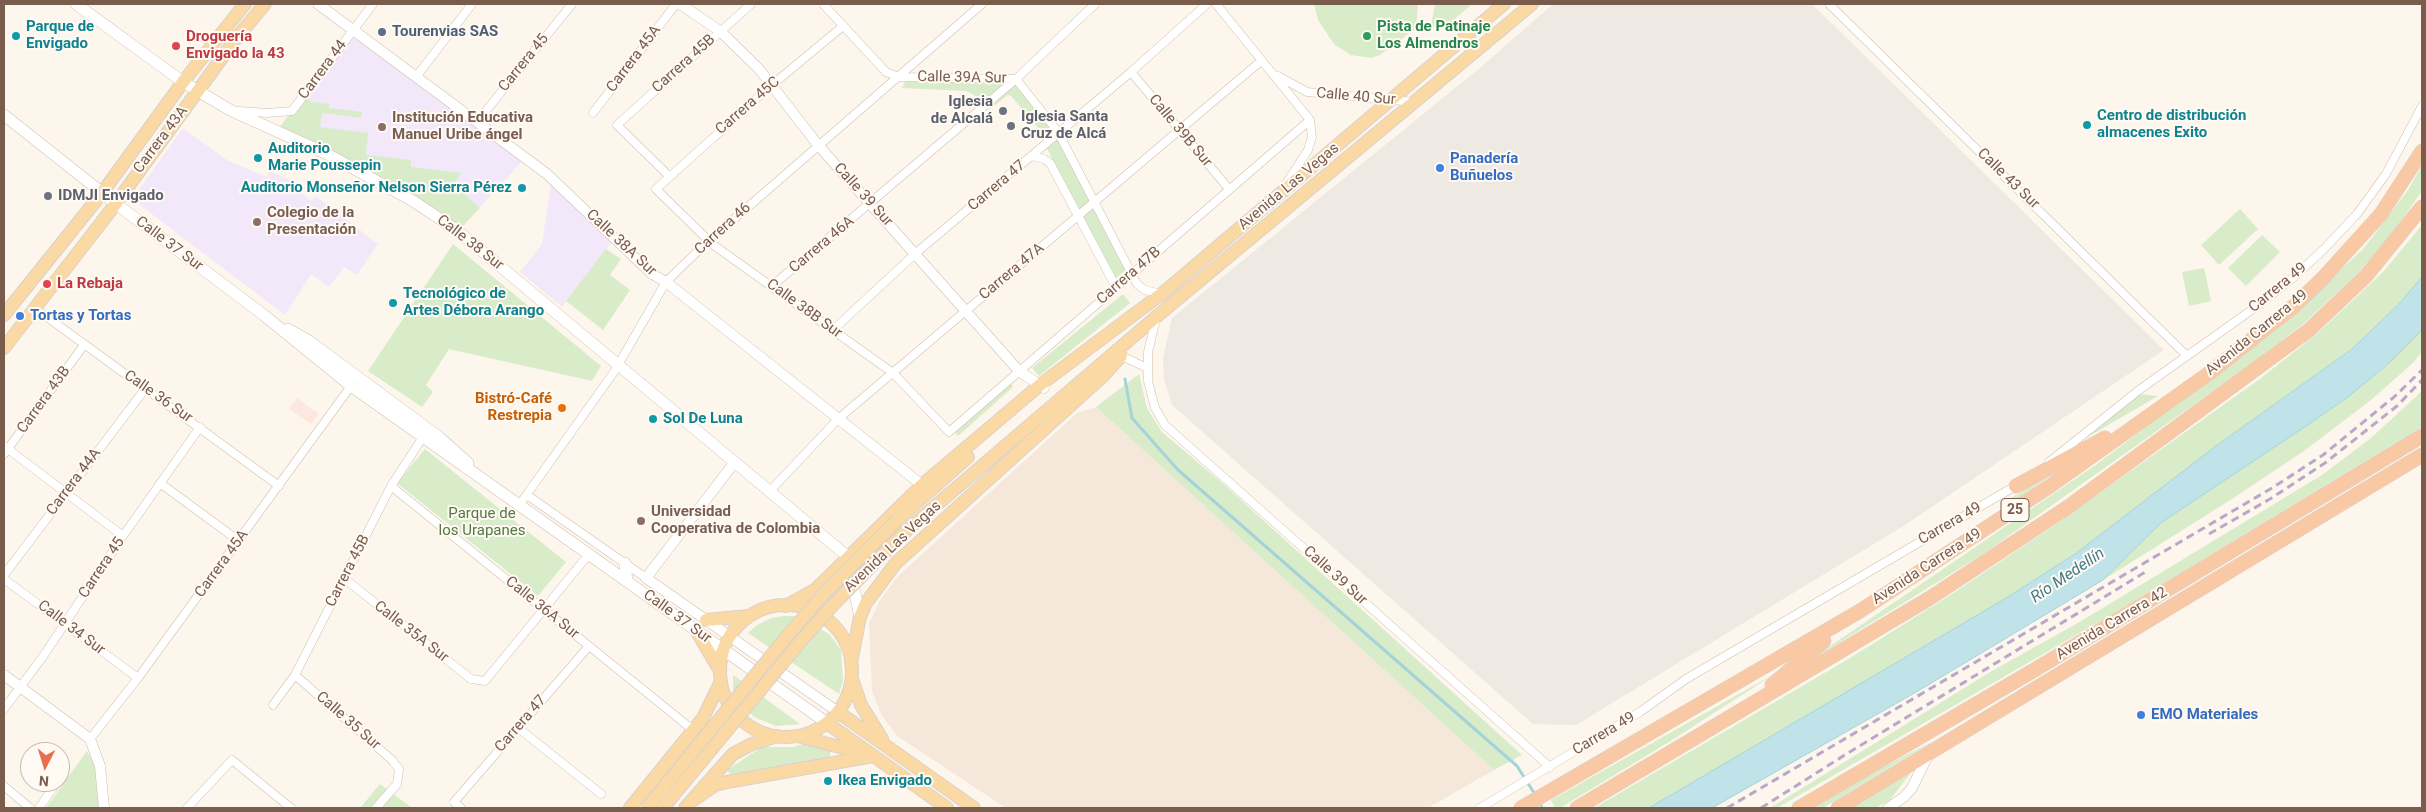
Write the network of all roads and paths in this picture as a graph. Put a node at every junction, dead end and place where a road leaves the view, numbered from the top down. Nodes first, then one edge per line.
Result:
1 (76, 4) edge
2 (245, 4) edge
3 (265, 4) edge
4 (318, 4) edge
5 (374, 4) edge
6 (472, 4) edge
7 (572, 4) edge
8 (678, 4) edge
9 (751, 4) edge
10 (824, 4) edge
11 (982, 4) edge
12 (1095, 4) edge
13 (1207, 4) edge
14 (1216, 4) edge
15 (1532, 4) edge
16 (1829, 4) edge
17 (1500, 6) edge
18 (843, 26) junction
19 (353, 30) junction
20 (720, 31) junction
21 (1262, 60) junction
22 (1131, 72) junction
23 (1272, 72) junction
24 (416, 77) junction
25 (899, 77) junction
26 (1016, 79) junction
27 (183, 82) junction
28 (772, 85) junction
29 (197, 91) junction
30 (1392, 100) junction
31 (1416, 102) junction
32 (2422, 106) edge
33 (230, 110) junction
34 (592, 113) dead end
35 (4, 115) edge
36 (1310, 120) junction
37 (1367, 121) junction
38 (477, 122) junction
39 (1179, 131) junction
40 (1058, 132) junction
41 (818, 145) junction
42 (2422, 151) edge
43 (1032, 156) junction
44 (1343, 163) junction
45 (669, 176) junction
46 (656, 189) joint
47 (1229, 190) junction
48 (102, 192) junction
49 (1278, 196) junction
50 (872, 203) junction
51 (1095, 203) junction
52 (116, 204) junction
53 (2422, 207) edge
54 (1078, 216) junction
55 (709, 241) junction
56 (916, 253) junction
57 (1132, 274) junction
58 (666, 282) junction
59 (772, 286) junction
60 (1116, 287) junction
61 (1161, 294) junction
62 (36, 310) junction
63 (966, 311) junction
64 (4, 315) edge
65 (265, 316) junction
66 (1156, 318) junction
67 (1121, 326) junction
68 (833, 330) junction
69 (84, 345) junction
70 (4, 348) edge
71 (1122, 352) junction
72 (2186, 355) junction
73 (618, 366) junction
74 (1147, 368) junction
75 (1019, 371) junction
76 (893, 373) junction
77 (351, 386) junction
78 (1043, 387) junction
79 (145, 389) junction
80 (2154, 412) junction
81 (838, 419) junction
82 (200, 427) junction
83 (949, 432) joint
84 (2422, 436) edge
85 (423, 437) junction
86 (5, 450) edge
87 (2422, 455) edge
88 (734, 463) junction
89 (482, 477) junction
90 (160, 483) junction
91 (279, 486) junction
92 (391, 486) junction
93 (922, 486) junction
94 (2016, 486) junction
95 (67, 492) junction
96 (769, 492) junction
97 (524, 500) junction
98 (123, 536) junction
99 (863, 540) junction
100 (238, 541) junction
101 (589, 554) junction
102 (847, 556) junction
103 (625, 563) junction
104 (896, 563) junction
105 (4, 577) edge
106 (646, 578) junction
107 (345, 579) junction
108 (2217, 580) junction
109 (627, 581) junction
110 (2166, 591) junction
111 (786, 606) junction
112 (545, 610) junction
113 (1860, 612) junction
114 (751, 616) junction
115 (860, 617) junction
116 (706, 620) junction
117 (65, 623) junction
118 (697, 632) junction
119 (730, 636) junction
120 (589, 646) junction
121 (724, 651) junction
122 (851, 663) junction
123 (295, 674) junction
124 (4, 675) edge
125 (720, 676) junction
126 (852, 676) junction
127 (138, 678) junction
128 (21, 687) junction
129 (273, 705) dead end
130 (4, 709) edge
131 (1742, 709) junction
132 (838, 712) junction
133 (827, 723) junction
134 (517, 727) junction
135 (693, 730) junction
136 (777, 736) junction
137 (797, 736) junction
138 (90, 739) junction
139 (890, 749) junction
140 (1929, 753) junction
141 (873, 756) junction
142 (1550, 767) junction
143 (4, 786) edge
144 (648, 786) junction
145 (50, 792) edge
146 (601, 794) dead end
147 (689, 805) edge
148 (30, 808) edge
149 (38, 808) edge
150 (104, 808) edge
151 (187, 808) edge
152 (291, 808) edge
153 (376, 808) edge
154 (461, 808) edge
155 (630, 808) edge
156 (647, 808) edge
157 (663, 808) edge
158 (680, 808) edge
159 (947, 808) edge
160 (974, 808) edge
161 (1480, 808) edge
162 (1523, 808) edge
163 (1577, 808) edge
164 (1800, 808) edge
165 (1838, 808) edge
166 (1888, 808) edge

1 - 27 main road, Calle 38 Sur
2 - 27 main road, Carrera 43A
3 - 29 main road, Carrera 43A
4 - 19 street, Calle 38A Sur
5 - 19 street, Carrera 44
6 - 24 street
7 - 38 street, Carrera 45
8 - 20 street, Calle 39 Sur
8 - 34 street, Carrera 45A
9 - 20 street, Carrera 45B
10 - 18 street, Calle 39A Sur
11 - 25 street, Carrera 46
12 - 26 street, Carrera 46A
13 - 22 street, Carrera 47
14 - 21 street, Calle 40 Sur
15 - 31 main road, Avenida Las Vegas
16 - 72 street, Calle 43 Sur
17 - 30 main road, Avenida Las Vegas
18 - 25 street, Calle 39A Sur
18 - 28 street, Carrera 45C
19 - 24 street, Calle 38A Sur
19 - 33 street, Carrera 44
20 - 28 street, Calle 39 Sur
20 - 45 street, Carrera 45B
21 - 23 street, Calle 40 Sur
21 - 39 street, Carrera 47A
22 - 39 street, Calle 39B Sur
22 - 40 street, Carrera 47
23 - 30 street, Calle 40 Sur
23 - 36 street, Calle 40 Sur
24 - 38 street, Calle 38A Sur
25 - 26 street, Calle 39A Sur
25 - 41 street, Carrera 46
26 - 40 street, Calle 39A Sur
26 - 50 street, Carrera 46A
27 - 29 main road, Calle 38 Sur
27 - 48 main road, Carrera 43A
28 - 41 street, Calle 39 Sur
28 - 45 street, Carrera 45C
29 - 33 main road, Calle 38 Sur
29 - 52 main road, Carrera 43A
30 - 31 street, Calle 40 Sur
30 - 37 main road, Avenida Las Vegas
31 - 44 main road, Avenida Las Vegas
32 - 72 street, Carrera 49
33 - 73 main road, Calle 38 Sur
35 - 48 main road, Calle 37 Sur
36 - 47 street, Carrera 47B
36 - 49 street, Calle 40 Sur
37 - 44 main road
37 - 49 main road, Avenida Las Vegas
38 - 58 street, Calle 38A Sur
39 - 47 street, Calle 39B Sur
39 - 51 street, Carrera 47A
40 - 43 street, Carrera 47
40 - 51 street, Calle 39A Sur
41 - 50 street, Calle 39 Sur
41 - 55 street, Carrera 46
42 - 80 highway, Avenida Carrera 49 / 25
43 - 54 street
43 - 56 street, Carrera 47
44 - 66 main road, Avenida Las Vegas
45 - 46 street, Carrera 45C
46 - 55 street, Calle 38B Sur
47 - 57 street, Carrera 47B
48 - 52 main road, Calle 37 Sur
48 - 64 main road, Carrera 43A
49 - 61 main road, Avenida Las Vegas
50 - 56 street, Calle 39 Sur
50 - 59 street, Carrera 46A
51 - 54 street, Carrera 47A
51 - 57 street, Calle 39A Sur
52 - 62 main road, Carrera 43A
52 - 65 main road, Calle 37 Sur
53 - 131 highway, Avenida Carrera 49 / 25
54 - 60 street
54 - 63 street, Carrera 47A
55 - 58 street, Carrera 46
55 - 59 street, Calle 38B Sur
56 - 63 street, Calle 39 Sur
56 - 68 street, Carrera 47
57 - 60 street, Carrera 47B
57 - 61 street, Calle 39A Sur
58 - 73 street, Carrera 46
58 - 81 street, Calle 38A Sur
59 - 68 street, Calle 38B Sur
60 - 75 street, Carrera 47B
61 - 67 main road, Avenida Las Vegas
62 - 69 street, Calle 36 Sur
62 - 70 main road, Carrera 43A
63 - 75 street, Calle 39 Sur
63 - 76 street, Carrera 47A
65 - 77 main road, Calle 37 Sur
65 - 89 main road, Calle 37 Sur
66 - 71 main road, Avenida Las Vegas
66 - 74 street, Calle 39 Sur
67 - 71 main road
67 - 78 main road, Avenida Las Vegas
68 - 76 street, Calle 38B Sur
69 - 79 street, Calle 36 Sur
69 - 86 street, Carrera 43B
71 - 74 street
71 - 104 main road, Avenida Las Vegas
71 - 157 main road, Avenida Las Vegas, bridge
72 - 94 street, Carrera 49
73 - 88 main road, Calle 38 Sur
73 - 97 street, Carrera 46
74 - 142 street, Calle 39 Sur
75 - 78 street, Calle 39 Sur
75 - 83 street, Carrera 47B
76 - 81 street, Carrera 47A
76 - 83 street, Calle 38B Sur
77 - 85 main road, Calle 37 Sur
77 - 91 street, Carrera 45A
78 - 93 main road, Avenida Las Vegas
78 - 156 main road, Avenida Las Vegas, bridge
79 - 82 street, Calle 36 Sur
79 - 95 street, Carrera 44A
80 - 94 highway
80 - 113 highway, Avenida Carrera 49 / 25
81 - 93 street, Calle 38A Sur
81 - 96 street, Carrera 47A
82 - 90 street, Carrera 45
82 - 91 street, Calle 36 Sur
84 - 110 highway, Avenida Carrera 42
85 - 89 main road, Calle 37 Sur
85 - 92 street, Carrera 45B
86 - 95 street
87 - 108 highway, Avenida Carrera 42
88 - 96 main road, Calle 38 Sur
88 - 106 street
89 - 97 main road, Calle 37 Sur
90 - 98 street, Carrera 45
90 - 100 street
91 - 100 street, Carrera 45A
92 - 107 street, Carrera 45B
92 - 112 street, Calle 36A Sur
93 - 99 main road, Avenida Las Vegas
94 - 142 street, Carrera 49
95 - 98 street
95 - 105 street, Carrera 44A
96 - 102 main road, Calle 38 Sur
97 - 101 main road, Calle 37 Sur
97 - 103 street, Calle 37 Sur
98 - 117 street, Carrera 45
99 - 102 main road, Avenida Las Vegas
99 - 104 main road
100 - 127 street, Carrera 45A
101 - 109 main road, Calle 37 Sur
101 - 112 street
102 - 111 main road, Avenida Las Vegas
102 - 115 main road
103 - 106 street, Calle 37 Sur
103 - 109 main road
104 - 115 main road, Avenida Las Vegas
105 - 117 street, Calle 34 Sur
106 - 116 street, Calle 37 Sur
107 - 112 street, Calle 35A Sur
107 - 123 street, Carrera 45B
108 - 110 highway
108 - 140 highway, Avenida Carrera 42
109 - 118 main road, Calle 37 Sur
110 - 164 highway, Avenida Carrera 42
111 - 114 main road
111 - 122 main road
112 - 120 street, Calle 36A Sur
113 - 131 highway
113 - 162 highway, Avenida Carrera 49 / 25
114 - 116 main road
114 - 119 main road
115 - 122 main road, Avenida Las Vegas
116 - 119 street, Calle 37 Sur
117 - 127 street, Calle 34 Sur
117 - 128 street, Carrera 45
118 - 121 main road, Calle 37 Sur
118 - 125 main road
119 - 121 main road
119 - 132 street, Calle 37 Sur
120 - 134 street, Carrera 47
120 - 135 street, Calle 36A Sur
121 - 125 main road
121 - 133 main road, Calle 37 Sur
122 - 126 main road
123 - 129 street, Carrera 45B
123 - 153 street, Calle 35 Sur
124 - 128 street
125 - 135 main road
125 - 136 main road
126 - 132 main road
126 - 139 main road
127 - 138 street, Carrera 45A
128 - 130 street, Carrera 45
128 - 138 street
131 - 163 highway, Avenida Carrera 49 / 25
132 - 133 main road
132 - 139 main road, Calle 37 Sur
133 - 137 main road
133 - 141 main road, Calle 37 Sur
134 - 146 street
134 - 154 street, Carrera 47
135 - 144 main road
136 - 137 main road
136 - 147 main road
137 - 141 main road
138 - 150 street
139 - 160 main road, Calle 37 Sur
140 - 165 highway, Avenida Carrera 42
140 - 166 street
141 - 147 main road
141 - 159 main road, Calle 37 Sur
142 - 161 street, Carrera 49
143 - 148 street
144 - 155 main road
144 - 158 main road
145 - 149 street
151 - 152 street

